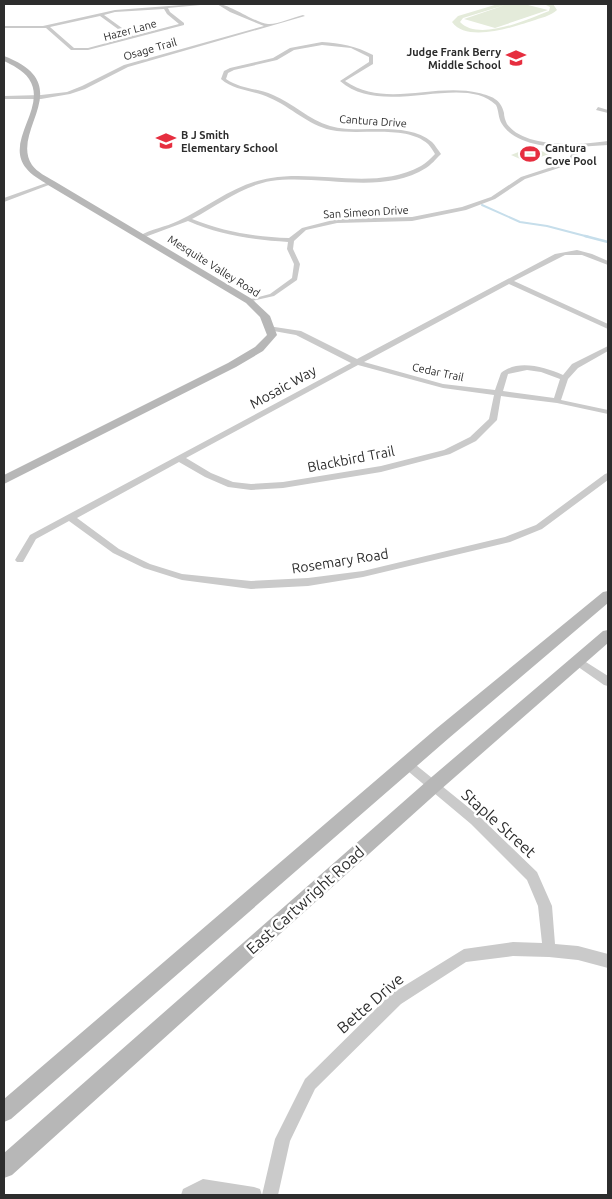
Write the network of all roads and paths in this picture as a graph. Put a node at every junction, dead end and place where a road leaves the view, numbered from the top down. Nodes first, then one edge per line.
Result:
1 (209, 4) edge
2 (220, 4) edge
3 (166, 7) junction
4 (100, 14) junction
5 (304, 16) dead end
6 (269, 26) junction
7 (4, 27) edge
8 (48, 27) junction
9 (134, 38) junction
10 (4, 58) edge
11 (4, 98) edge
12 (37, 98) junction
13 (598, 108) dead end
14 (608, 112) edge
15 (608, 143) edge
16 (574, 146) junction
17 (51, 183) junction
18 (4, 200) edge
19 (188, 219) junction
20 (143, 236) junction
21 (291, 240) junction
22 (608, 263) edge
23 (508, 281) junction
24 (249, 301) junction
25 (608, 327) edge
26 (271, 328) junction
27 (608, 348) edge
28 (356, 362) junction
29 (564, 378) junction
30 (498, 393) junction
31 (557, 401) junction
32 (608, 412) edge
33 (181, 459) junction
34 (608, 476) edge
35 (4, 480) edge
36 (71, 518) junction
37 (20, 560) dead end
38 (608, 596) edge
39 (608, 635) edge
40 (578, 662) junction
41 (608, 682) edge
42 (407, 764) junction
43 (433, 786) junction
44 (549, 950) junction
45 (608, 961) edge
46 (4, 1112) edge
47 (4, 1167) edge
48 (189, 1195) edge
49 (254, 1195) edge
50 (270, 1195) edge

1 - 3 street
2 - 6 street
3 - 4 street
3 - 9 street, Hazer Lane
4 - 8 street
4 - 9 street
5 - 6 street, Osage Trail
6 - 12 street, Osage Trail
7 - 8 street
8 - 9 street, Hazer Lane
10 - 12 street
11 - 12 street, Osage Trail
12 - 17 street, Mesquite Valley Road
13 - 14 street
15 - 16 street, Cantura Drive
16 - 19 street, Cantura Drive
16 - 21 street, San Simeon Drive
17 - 18 street
17 - 20 street, Mesquite Valley Road
19 - 20 street, Cantura Drive
19 - 21 street
20 - 24 street, Mesquite Valley Road
21 - 24 street
22 - 23 street, Mosaic Way
23 - 25 street
23 - 28 street, Mosaic Way
24 - 26 street, Mesquite Valley Road
26 - 28 street, Cedar Trail
26 - 35 street
27 - 29 street
28 - 30 street, Cedar Trail
28 - 33 street, Mosaic Way
29 - 30 street, Blackbird Trail
29 - 31 street
30 - 31 street, Cedar Trail
30 - 33 street, Blackbird Trail
31 - 32 street, Cedar Trail
33 - 36 street, Mosaic Way
34 - 36 street, Rosemary Road
36 - 37 street, Mosaic Way
38 - 42 street
39 - 40 street, East Cartwright Road
40 - 41 street
40 - 43 street, East Cartwright Road
42 - 43 street, Staple Street
42 - 46 street
43 - 44 street, Staple Street
43 - 47 street, East Cartwright Road
44 - 45 street, Bette Drive
44 - 50 street, Bette Drive
48 - 49 street

